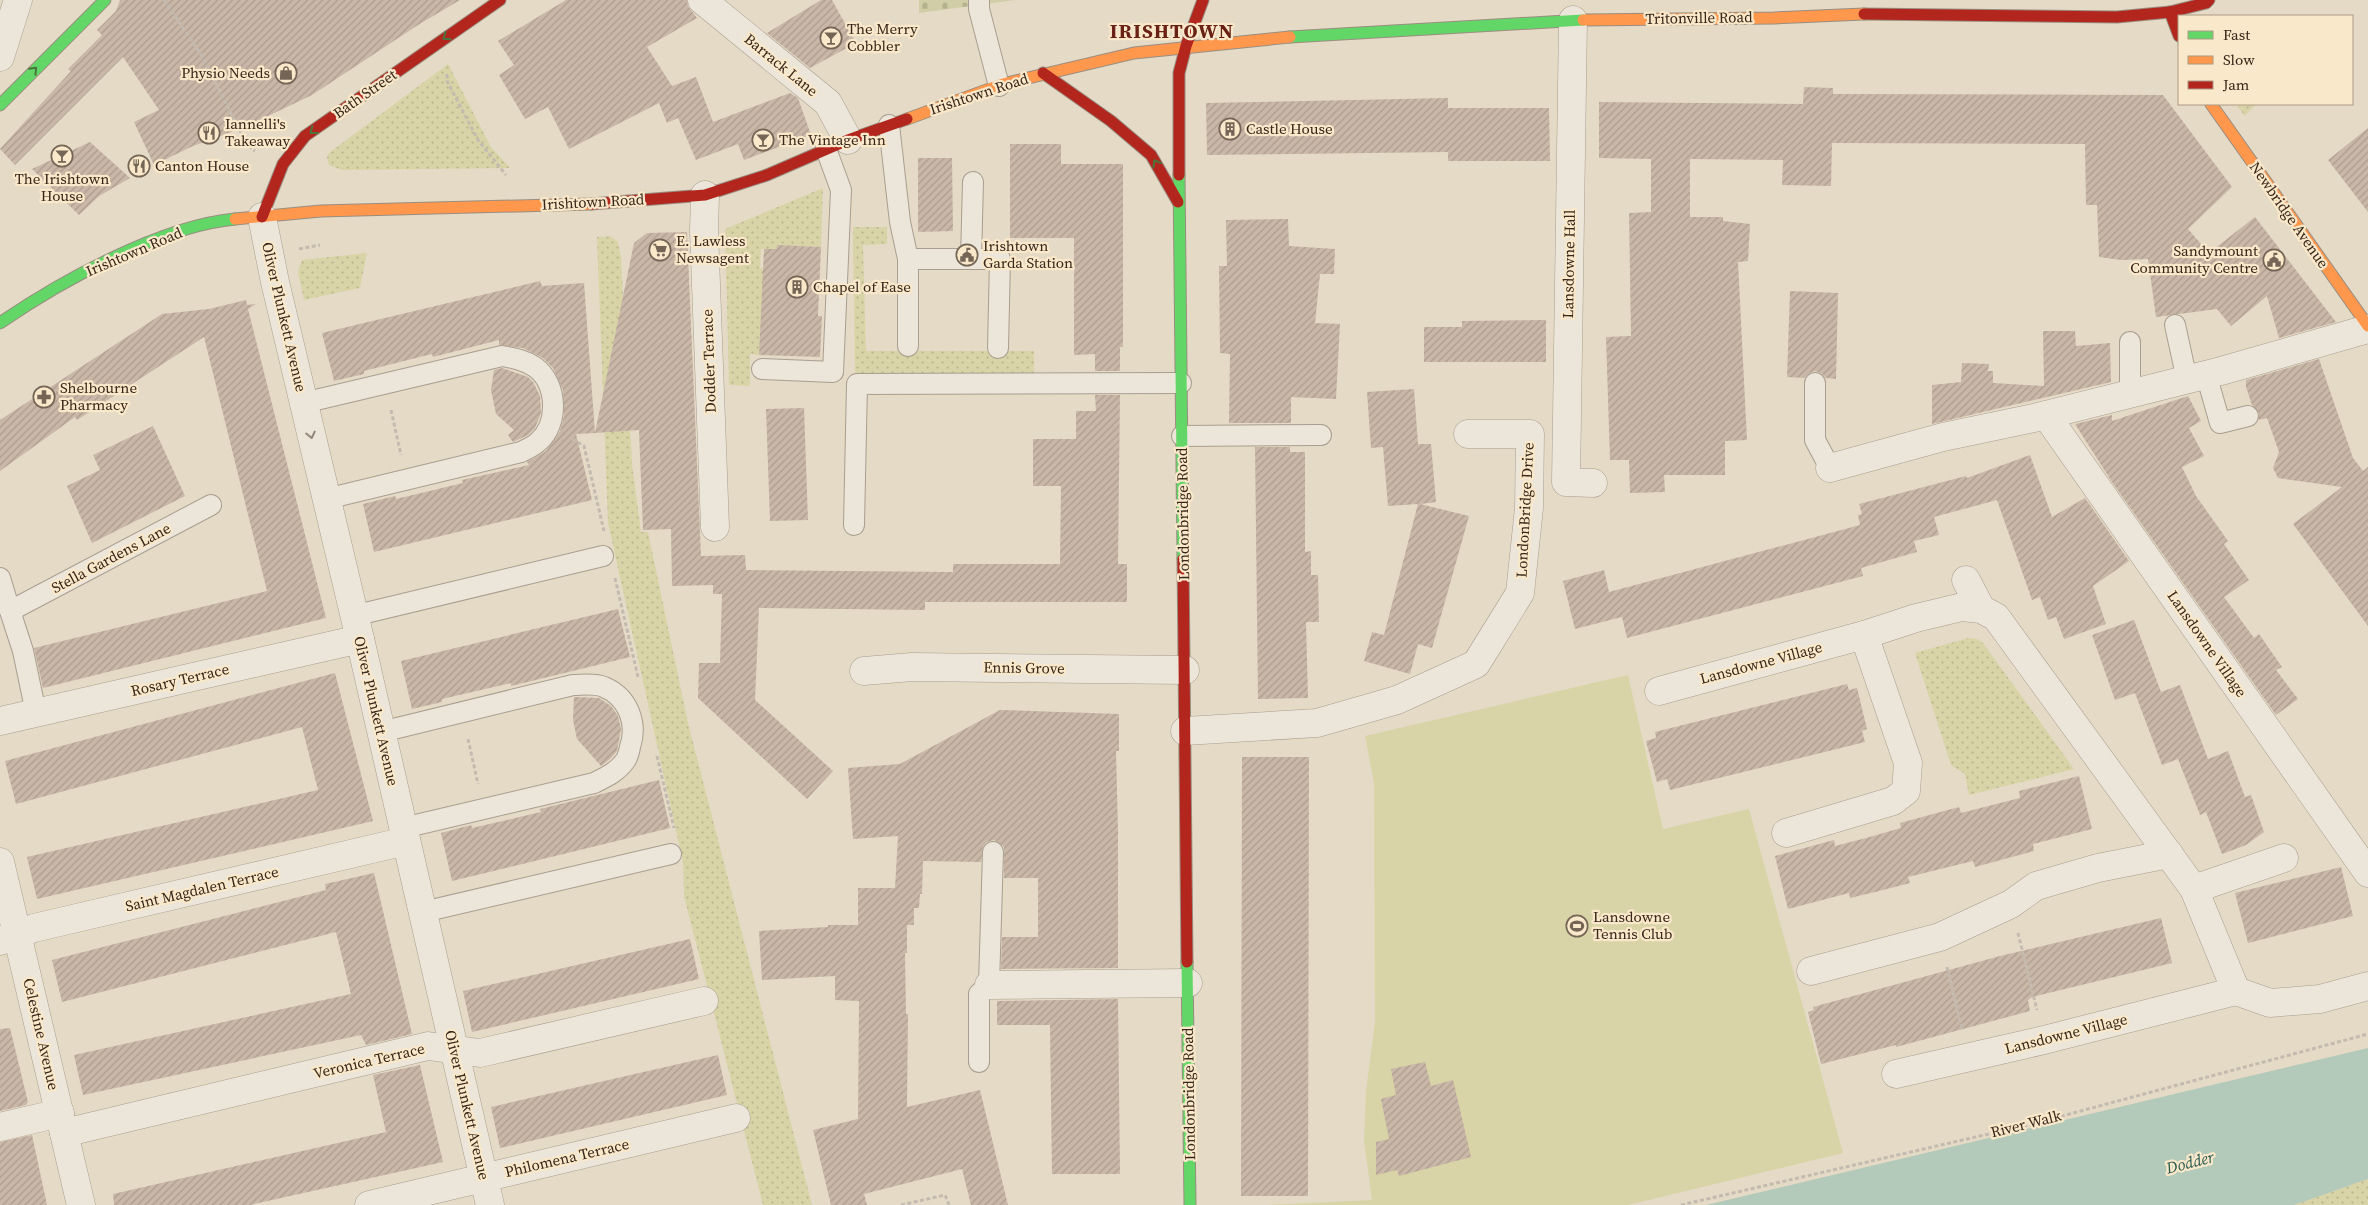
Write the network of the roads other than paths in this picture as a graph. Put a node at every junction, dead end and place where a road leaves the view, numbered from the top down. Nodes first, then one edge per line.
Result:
1 (18, 0) edge
2 (105, 0) edge
3 (702, 0) edge
4 (979, 0) edge
5 (1203, 0) edge
6 (2209, 0) edge
7 (489, 3) edge
8 (1851, 7) edge
9 (2170, 12) junction
10 (1573, 20) junction
11 (2178, 33) edge
12 (1186, 46) junction
13 (0, 57) edge
14 (1043, 73) junction
15 (999, 86) junction
16 (0, 104) edge
17 (2212, 105) edge
18 (889, 125) junction
19 (837, 144) junction
20 (973, 182) dead end
21 (705, 194) junction
22 (1180, 206) junction
23 (262, 217) junction
24 (908, 259) junction
25 (971, 259) junction
26 (0, 323) edge
27 (2175, 325) dead end
28 (2368, 327) edge
29 (2130, 342) dead end
30 (908, 346) dead end
31 (998, 348) dead end
32 (762, 369) dead end
33 (2196, 377) junction
34 (1181, 382) junction
35 (1816, 383) dead end
36 (2130, 394) junction
37 (303, 403) junction
38 (2046, 415) junction
39 (2248, 416) dead end
40 (1468, 434) dead end
41 (1321, 435) dead end
42 (1182, 436) junction
43 (1830, 468) joint
44 (1593, 483) dead end
45 (326, 499) junction
46 (211, 505) dead end
47 (854, 525) dead end
48 (715, 527) dead end
49 (604, 546) road end
50 (0, 578) edge
51 (1966, 580) dead end
52 (1981, 609) junction
53 (10, 611) junction
54 (357, 627) junction
55 (1864, 635) junction
56 (1185, 670) junction
57 (864, 671) dead end
58 (1658, 691) dead end
59 (36, 713) junction
60 (0, 721) edge
61 (1185, 731) junction
62 (381, 732) junction
63 (1786, 833) dead end
64 (405, 835) junction
65 (993, 852) dead end
66 (671, 854) road end
67 (2169, 854) junction
68 (2284, 858) dead end
69 (0, 862) edge
70 (2368, 873) edge
71 (2194, 889) junction
72 (422, 912) junction
73 (9, 938) edge
74 (1811, 971) dead end
75 (1188, 983) junction
76 (989, 984) junction
77 (2368, 986) edge
78 (2236, 991) junction
79 (704, 1001) dead end
80 (454, 1050) junction
81 (979, 1062) dead end
82 (1896, 1074) dead end
83 (736, 1118) dead end
84 (62, 1123) junction
85 (0, 1127) edge
86 (484, 1178) junction
87 (81, 1205) edge
88 (370, 1205) edge
89 (490, 1205) edge
90 (1190, 1205) edge

1 - 13 street
16 -> 2 street
3 - 19 street, Barrack Lane
4 - 15 lane
5 - 12 street, Londonbridge Road
6 - 9 street, Tritonville Road
7 -> 23 street, Bath Street
8 - 9 street, Tritonville Road
8 - 10 street, Tritonville Road
9 - 11 street
10 - 12 street, Tritonville Road
10 - 44 street, Lansdowne Hall
12 - 14 street, Irishtown Road
12 - 22 street, Londonbridge Road
14 - 15 street, Irishtown Road
22 -> 14 street
15 - 18 street, Irishtown Road
17 - 28 street, Newbridge Avenue
18 - 19 street, Irishtown Road
18 - 24 lane
19 - 21 street, Irishtown Road
19 - 32 lane
20 - 25 lane
21 - 23 street, Irishtown Road
21 - 48 street, Dodder Terrace
22 - 34 street, Londonbridge Road
23 - 26 street, Irishtown Road
23 - 37 street, Oliver Plunkett Avenue
24 - 25 lane
24 - 30 lane
25 - 31 lane
27 - 33 lane
28 - 33 street
29 - 36 lane
33 - 36 street
33 - 39 lane
34 - 42 street, Londonbridge Road
34 - 47 lane
35 - 43 lane
36 - 38 street
37 -> 45 street, Oliver Plunkett Avenue
37 - 45 lane
38 - 43 street
38 - 70 street, Lansdowne Village
40 - 61 street, LondonBridge Drive
41 - 42 lane
42 - 56 street, Londonbridge Road
45 - 54 street, Oliver Plunkett Avenue
46 - 53 lane, Stella Gardens Lane
49 - 54 lane
50 - 53 lane
51 - 52 street
52 - 55 street, Lansdowne Village
52 - 67 street
53 - 59 lane
54 - 59 street, Rosary Terrace
54 - 62 street, Oliver Plunkett Avenue
55 - 58 street, Lansdowne Village
55 - 63 street
56 - 57 street, Ennis Grove
56 - 61 street, Londonbridge Road
59 - 60 street, Rosary Terrace
61 - 75 street, Londonbridge Road
62 - 64 street, Oliver Plunkett Avenue
62 - 64 lane
64 - 72 street, Oliver Plunkett Avenue
64 - 73 street, Saint Magdalen Terrace
65 - 76 lane
66 - 72 lane
67 - 71 street
67 - 74 street
68 - 71 street
69 - 73 street, Celestine Avenue
71 - 78 street
72 - 80 street, Oliver Plunkett Avenue
73 - 84 street, Celestine Avenue
75 - 76 street
75 - 90 street, Londonbridge Road
76 - 81 lane
77 - 78 street
78 - 82 street, Lansdowne Village
79 - 80 street, Veronica Terrace
80 - 84 street, Veronica Terrace
80 - 86 street, Oliver Plunkett Avenue
83 - 86 street, Philomena Terrace
84 - 85 street, Veronica Terrace
84 - 87 street, Celestine Avenue
86 - 88 street, Philomena Terrace
86 - 89 street, Oliver Plunkett Avenue

